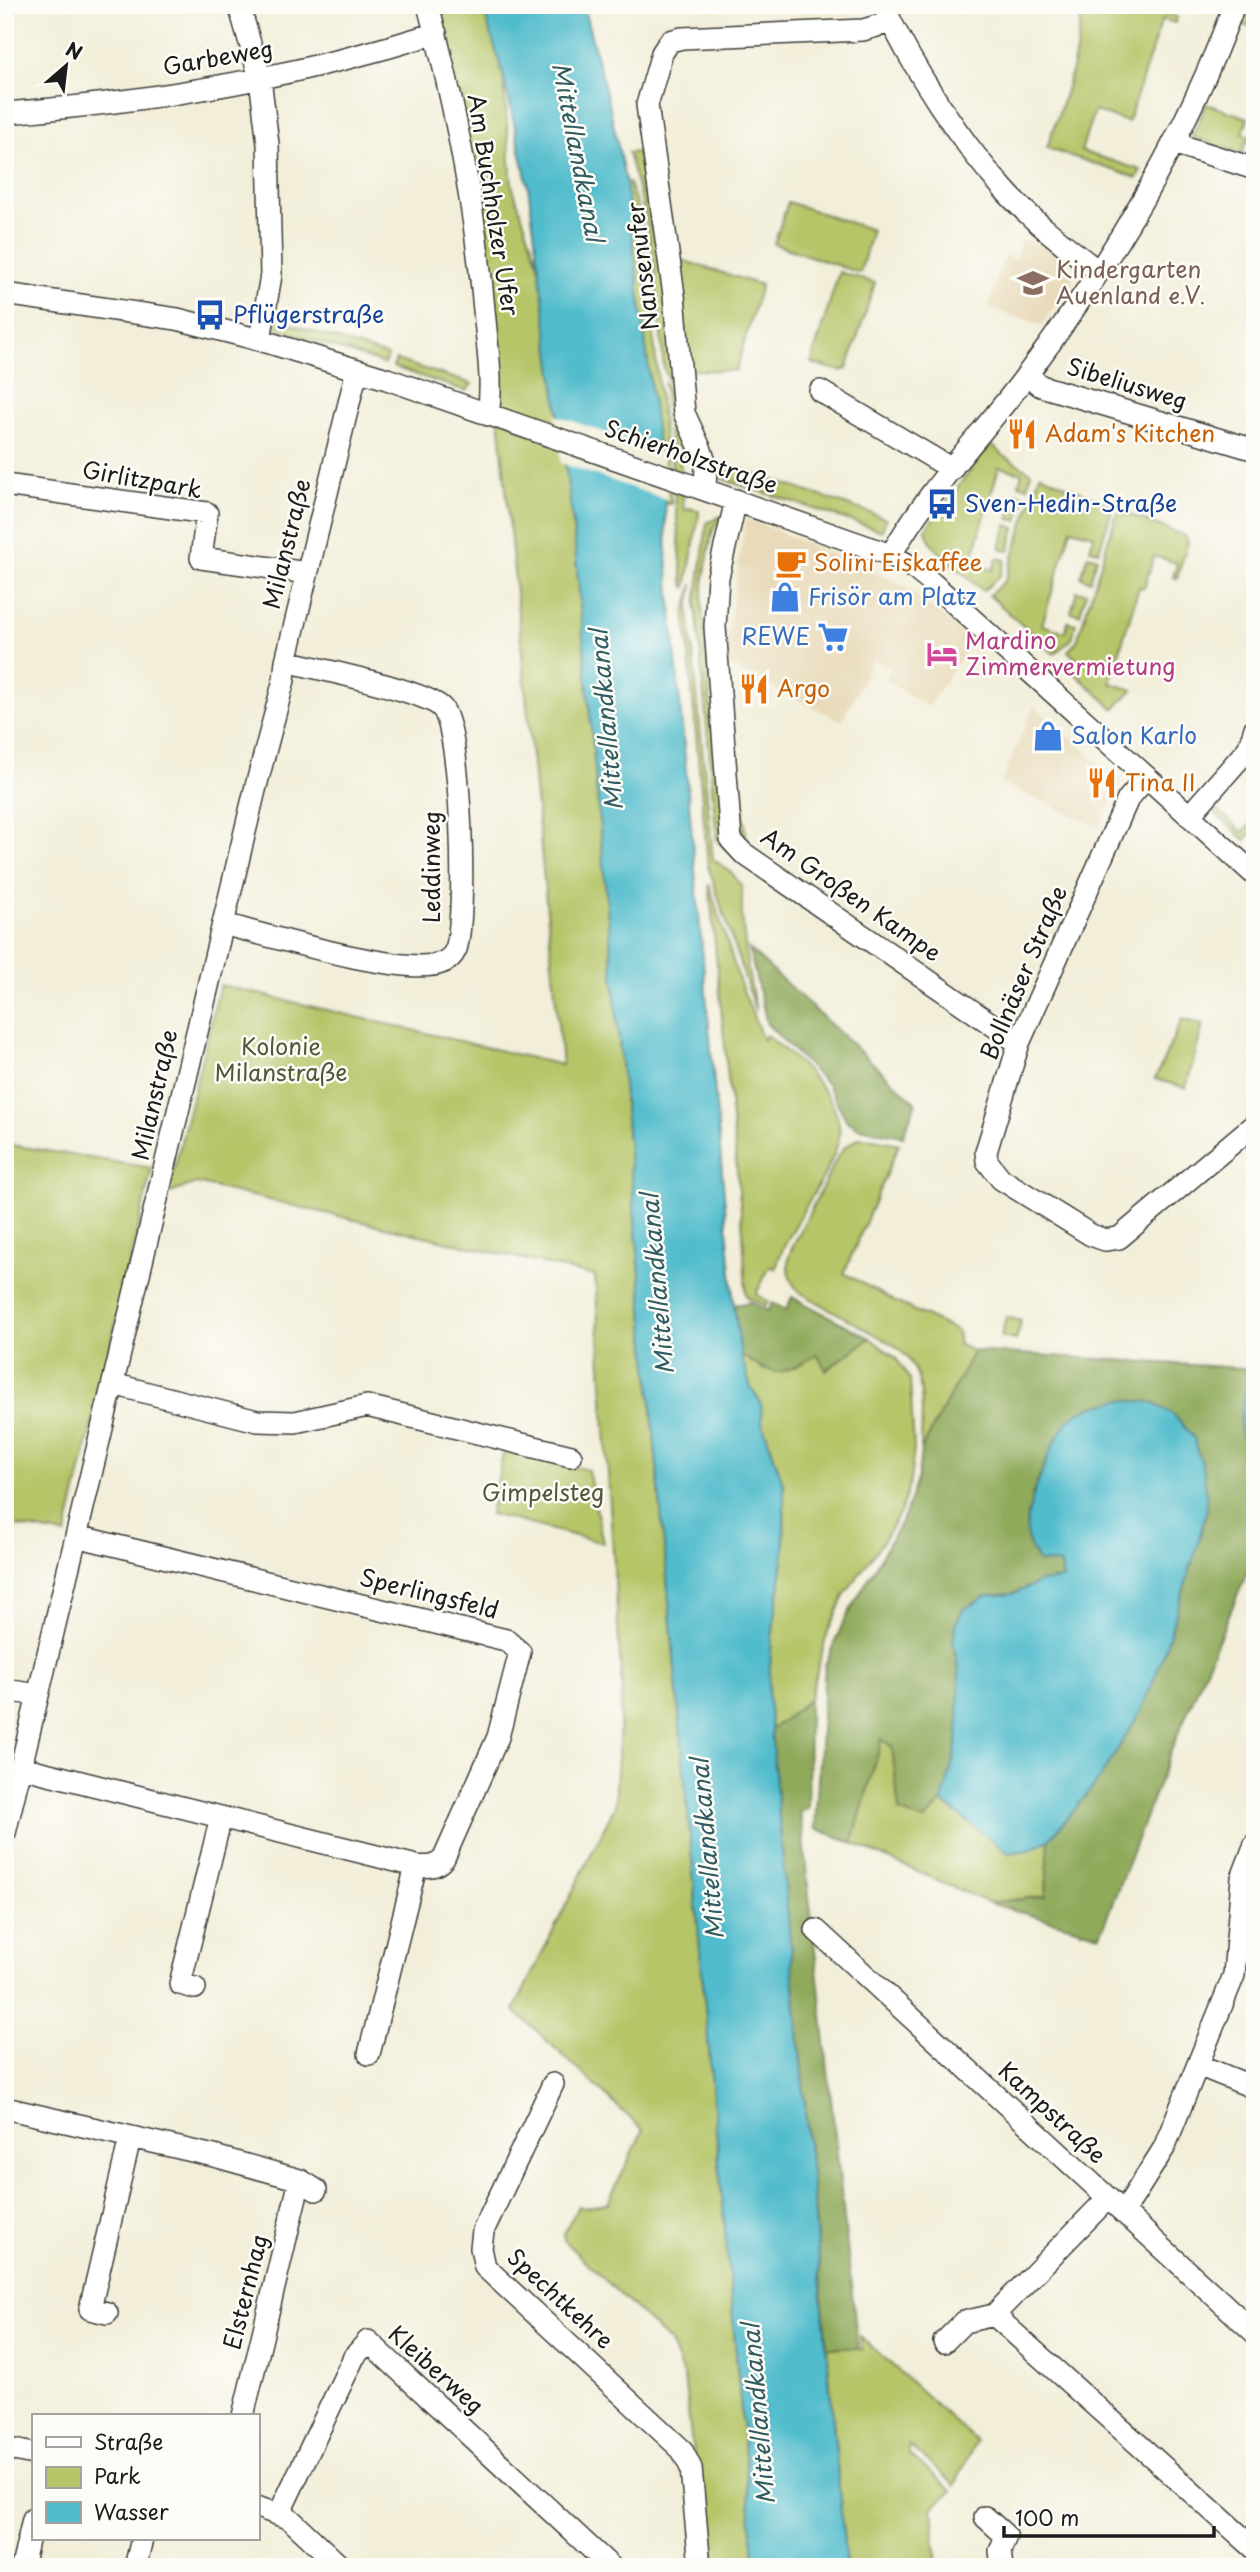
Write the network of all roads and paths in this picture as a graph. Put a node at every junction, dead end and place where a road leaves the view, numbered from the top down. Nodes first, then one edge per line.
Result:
1 (239, 5) edge
2 (428, 5) edge
3 (1234, 5) edge
4 (887, 14) edge
5 (436, 33) junction
6 (260, 78) junction
7 (5, 113) edge
8 (1173, 143) junction
9 (1255, 169) edge
10 (1098, 271) junction
11 (5, 294) edge
12 (260, 340) junction
13 (357, 370) junction
14 (1027, 375) junction
15 (820, 391) dead end
16 (488, 415) junction
17 (1255, 450) edge
18 (952, 469) junction
19 (5, 485) edge
20 (705, 489) junction
21 (736, 500) junction
22 (891, 555) junction
23 (307, 573) junction
24 (286, 661) junction
25 (1255, 728) edge
26 (1147, 778) junction
27 (1189, 816) junction
28 (1255, 875) edge
29 (223, 924) junction
30 (1019, 1043) junction
31 (1255, 1124) edge
32 (113, 1384) junction
33 (571, 1456) dead end
34 (76, 1536) junction
35 (5, 1690) edge
36 (38, 1695) junction
37 (21, 1767) junction
38 (221, 1817) junction
39 (5, 1833) edge
40 (1255, 1844) edge
41 (416, 1866) junction
42 (1248, 1880) edge
43 (816, 1930) dead end
44 (195, 1988) dead end
45 (369, 2054) dead end
46 (1198, 2065) junction
47 (554, 2084) dead end
48 (1255, 2088) edge
49 (5, 2108) edge
50 (130, 2138) junction
51 (1115, 2206) junction
52 (107, 2313) dead end
53 (994, 2315) junction
54 (1255, 2333) edge
55 (944, 2342) dead end
56 (244, 2414) edge
57 (5, 2448) edge
58 (32, 2455) edge
59 (259, 2508) edge
60 (279, 2514) junction
61 (985, 2517) dead end
62 (32, 2523) edge
63 (142, 2540) edge
64 (1255, 2549) edge
65 (22, 2567) edge
66 (135, 2567) edge
67 (341, 2567) edge
68 (611, 2567) edge
69 (700, 2567) edge
70 (1002, 2567) edge

1 - 6 street
2 - 5 street, Am Buchholzer Ufer
3 - 8 street
4 - 10 street
4 - 20 street, Nansenufer
5 - 6 street, Garbeweg
5 - 16 street, Am Buchholzer Ufer
6 - 7 street, Garbeweg
6 - 12 street
8 - 9 street
8 - 10 street
10 - 14 street
11 - 12 street, Schierholzstraße
12 - 13 street, Schierholzstraße
13 - 16 street, Schierholzstraße
13 - 23 street, Milanstraße
14 - 17 street, Sibeliusweg
14 - 18 street
15 - 18 street
16 - 20 street, Schierholzstraße
18 - 22 street
19 - 23 street, Girlitzpark
20 - 21 street, Schierholzstraße
21 - 22 street, Schierholzstraße
21 - 30 street, Am Großen Kampe
22 - 26 street, Schierholzstraße
23 - 24 street, Milanstraße
24 - 29 street, Milanstraße
24 - 29 street, Leddinweg
25 - 27 street
26 - 27 street, Schierholzstraße
26 - 30 street, Bollnäser Straße
27 - 28 street, Schierholzstraße
29 - 32 street, Milanstraße
30 - 31 street, Bollnäser Straße
32 - 33 street
32 - 34 street, Milanstraße
34 - 36 street, Milanstraße
34 - 41 street, Sperlingsfeld
35 - 36 street
36 - 37 street, Milanstraße
37 - 38 street
37 - 39 street, Milanstraße
38 - 41 street
38 - 44 street
40 - 42 street
41 - 45 street
42 - 46 street
43 - 51 street, Kampstraße
46 - 48 street
46 - 51 street
47 - 69 street, Spechtkehre
49 - 50 street
50 - 52 street
50 - 56 street, Elsternhag
51 - 53 street
51 - 54 street, Kampstraße
53 - 55 street
53 - 64 street
57 - 58 street
59 - 60 street
60 - 67 street
60 - 68 street, Kleiberweg
61 - 70 street
62 - 65 street
63 - 66 street

